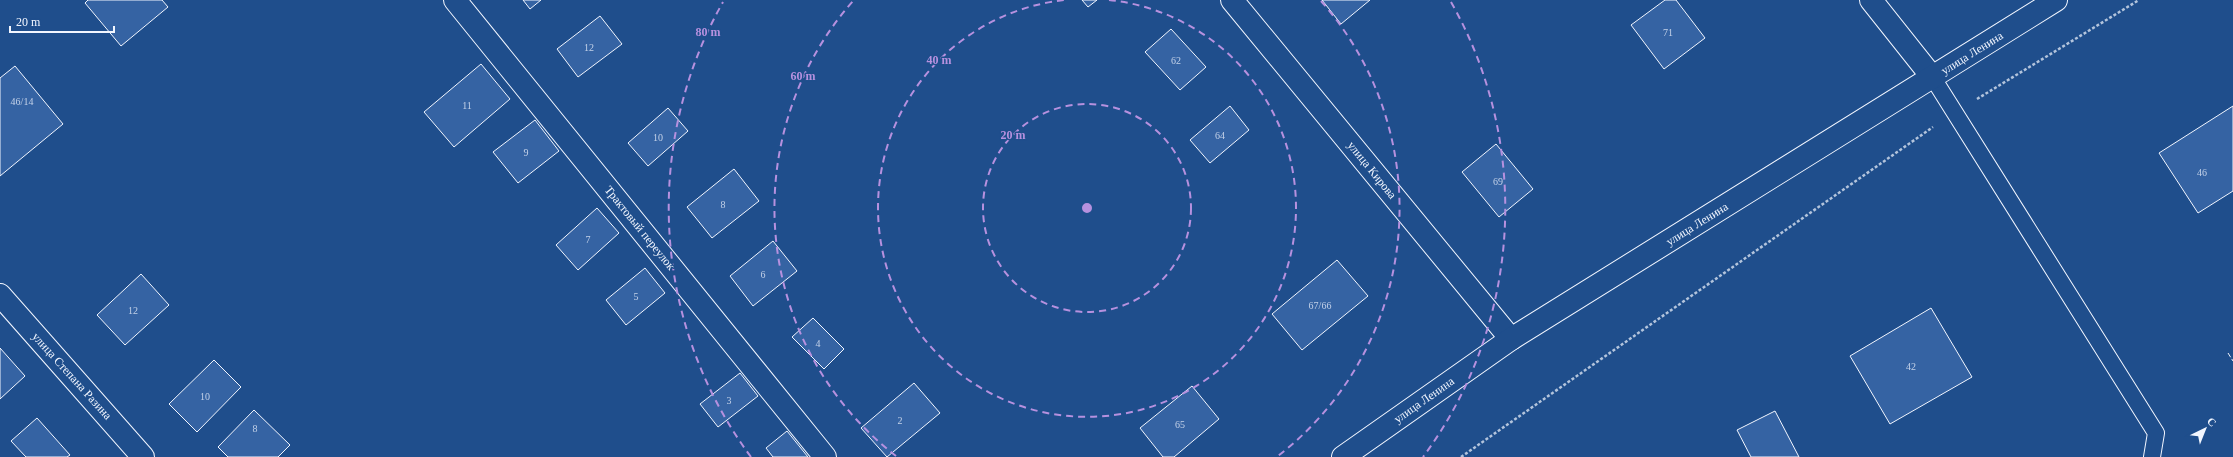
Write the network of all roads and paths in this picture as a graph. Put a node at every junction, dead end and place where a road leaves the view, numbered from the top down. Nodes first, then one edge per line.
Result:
1 (455, 0) edge
2 (1232, 0) edge
3 (1871, 0) edge
4 (2056, 0) edge
5 (2139, 0) edge
6 (1934, 78) junction
7 (1955, 112) junction
8 (0, 295) edge
9 (1511, 339) junction
10 (143, 457) edge
11 (825, 457) edge
12 (1343, 457) edge
13 (1461, 457) edge
14 (2152, 457) edge

1 - 11 street, Трактовый переулок
2 - 9 street, улица Кирова
3 - 6 street
4 - 6 street, улица Ленина
5 - 7 path
6 - 7 lane
6 - 9 street, улица Ленина
7 - 13 path
7 - 14 lane
8 - 10 street, улица Степана Разина
9 - 12 street, улица Ленина

